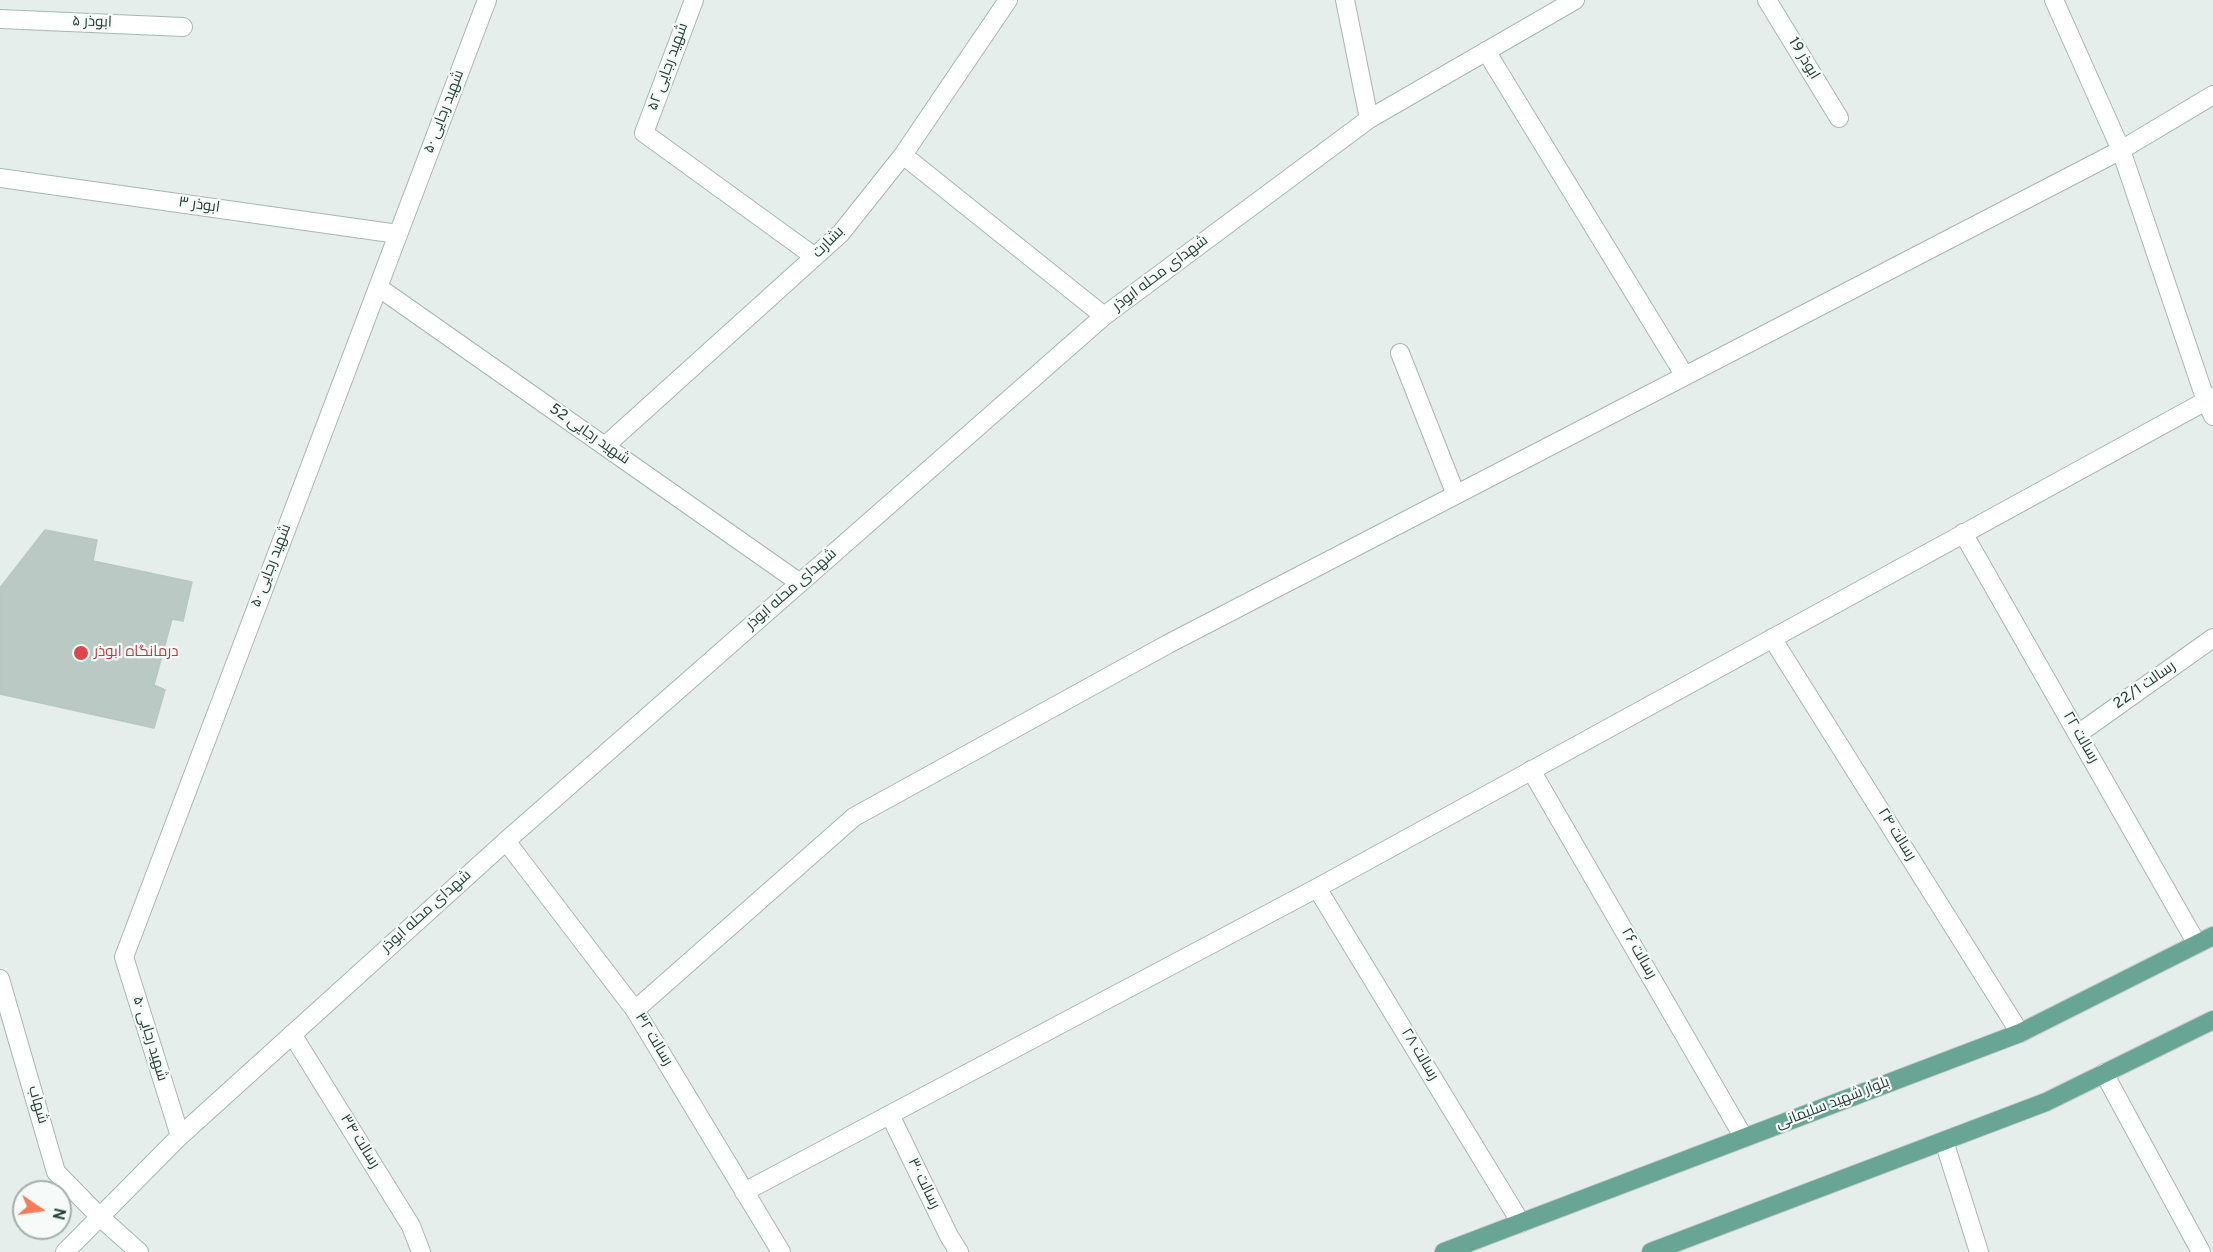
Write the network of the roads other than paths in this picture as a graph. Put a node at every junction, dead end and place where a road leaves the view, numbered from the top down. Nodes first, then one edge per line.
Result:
1 (487, 0) edge
2 (694, 0) edge
3 (1008, 0) edge
4 (1344, 0) edge
5 (1575, 0) edge
6 (1767, 0) edge
7 (2055, 0) edge
8 (0, 19) edge
9 (183, 27) dead end
10 (1486, 51) junction
11 (2213, 95) edge
12 (1839, 118) dead end
13 (1369, 119) junction
14 (2121, 150) junction
15 (903, 155) junction
16 (0, 178) edge
17 (398, 234) junction
18 (815, 257) junction
19 (378, 287) junction
20 (1104, 316) junction
21 (1400, 353) dead end
22 (1684, 376) junction
23 (2211, 405) edge
24 (605, 446) junction
25 (1456, 495) junction
26 (1963, 533) junction
27 (800, 583) junction
28 (1772, 638) junction
29 (2213, 638) edge
30 (2078, 734) junction
31 (1532, 770) junction
32 (506, 841) junction
33 (1317, 888) junction
34 (2205, 940) edge
35 (0, 978) edge
36 (635, 1010) junction
37 (2213, 1020) edge
38 (2020, 1033) junction
39 (292, 1034) junction
40 (2104, 1073) junction
41 (890, 1114) junction
42 (180, 1136) junction
43 (1744, 1138) junction
44 (1944, 1141) junction
45 (744, 1192) junction
46 (100, 1217) junction
47 (1521, 1223) junction
48 (65, 1252) edge
49 (139, 1252) edge
50 (421, 1252) edge
51 (781, 1252) edge
52 (959, 1252) edge
53 (1444, 1252) edge
54 (1651, 1252) edge
55 (1979, 1252) edge
56 (2201, 1252) edge

1 - 17 street, شهید رجایی ۵۰
2 - 18 street, شهید رجایی ۵۲
3 - 15 street, بشارت
4 - 13 street
5 - 10 street, شهدای محله ابوذر
6 - 12 street, ابوذر 19
7 - 14 street
8 - 9 street, ابوذر ۵
10 - 13 street, شهدای محله ابوذر
10 - 22 street
11 - 14 street
13 - 20 street, شهدای محله ابوذر
14 - 22 street
14 - 23 street
15 - 18 street, بشارت
15 - 20 street
16 - 17 street, ابوذر ۳
17 - 19 street, شهید رجایی ۵۰
18 - 24 street, بشارت
19 - 24 street, شهید رجایی 52
19 - 42 street, شهید رجایی ۵۰
20 - 27 street, شهدای محله ابوذر
21 - 25 street
22 - 25 street
23 - 26 street
24 - 27 street, شهید رجایی 52
25 - 36 street
26 - 28 street
26 - 30 street, رسالت ۲۲
27 - 32 street, شهدای محله ابوذر
28 - 31 street
28 - 38 street, رسالت ۲۴
29 - 30 street, رسالت 22/1
30 - 34 street, رسالت ۲۲
31 - 33 street
31 - 43 street, رسالت ۲۶
32 - 36 street, رسالت ۳۲
32 - 39 street, شهدای محله ابوذر
33 - 41 street
33 - 47 street, رسالت ۲۸
34 - 38 main road, بلوار شهید سلیمانی
35 - 46 street, شهاب
36 - 45 street, رسالت ۳۲
37 - 40 main road
38 - 43 main road, بلوار شهید سلیمانی
39 - 42 street, شهدای محله ابوذر
39 - 50 street, رسالت ۳۴
40 - 44 main road
40 - 56 street
41 - 45 street
41 - 52 street, رسالت ۳۰
42 - 46 street, شهدای محله ابوذر
43 - 47 main road, بلوار شهید سلیمانی
44 - 54 main road
44 - 55 street
45 - 51 street, رسالت ۳۲
46 - 48 street, شهدای محله ابوذر
46 - 49 street, شهاب
47 - 53 main road, بلوار شهید سلیمانی

